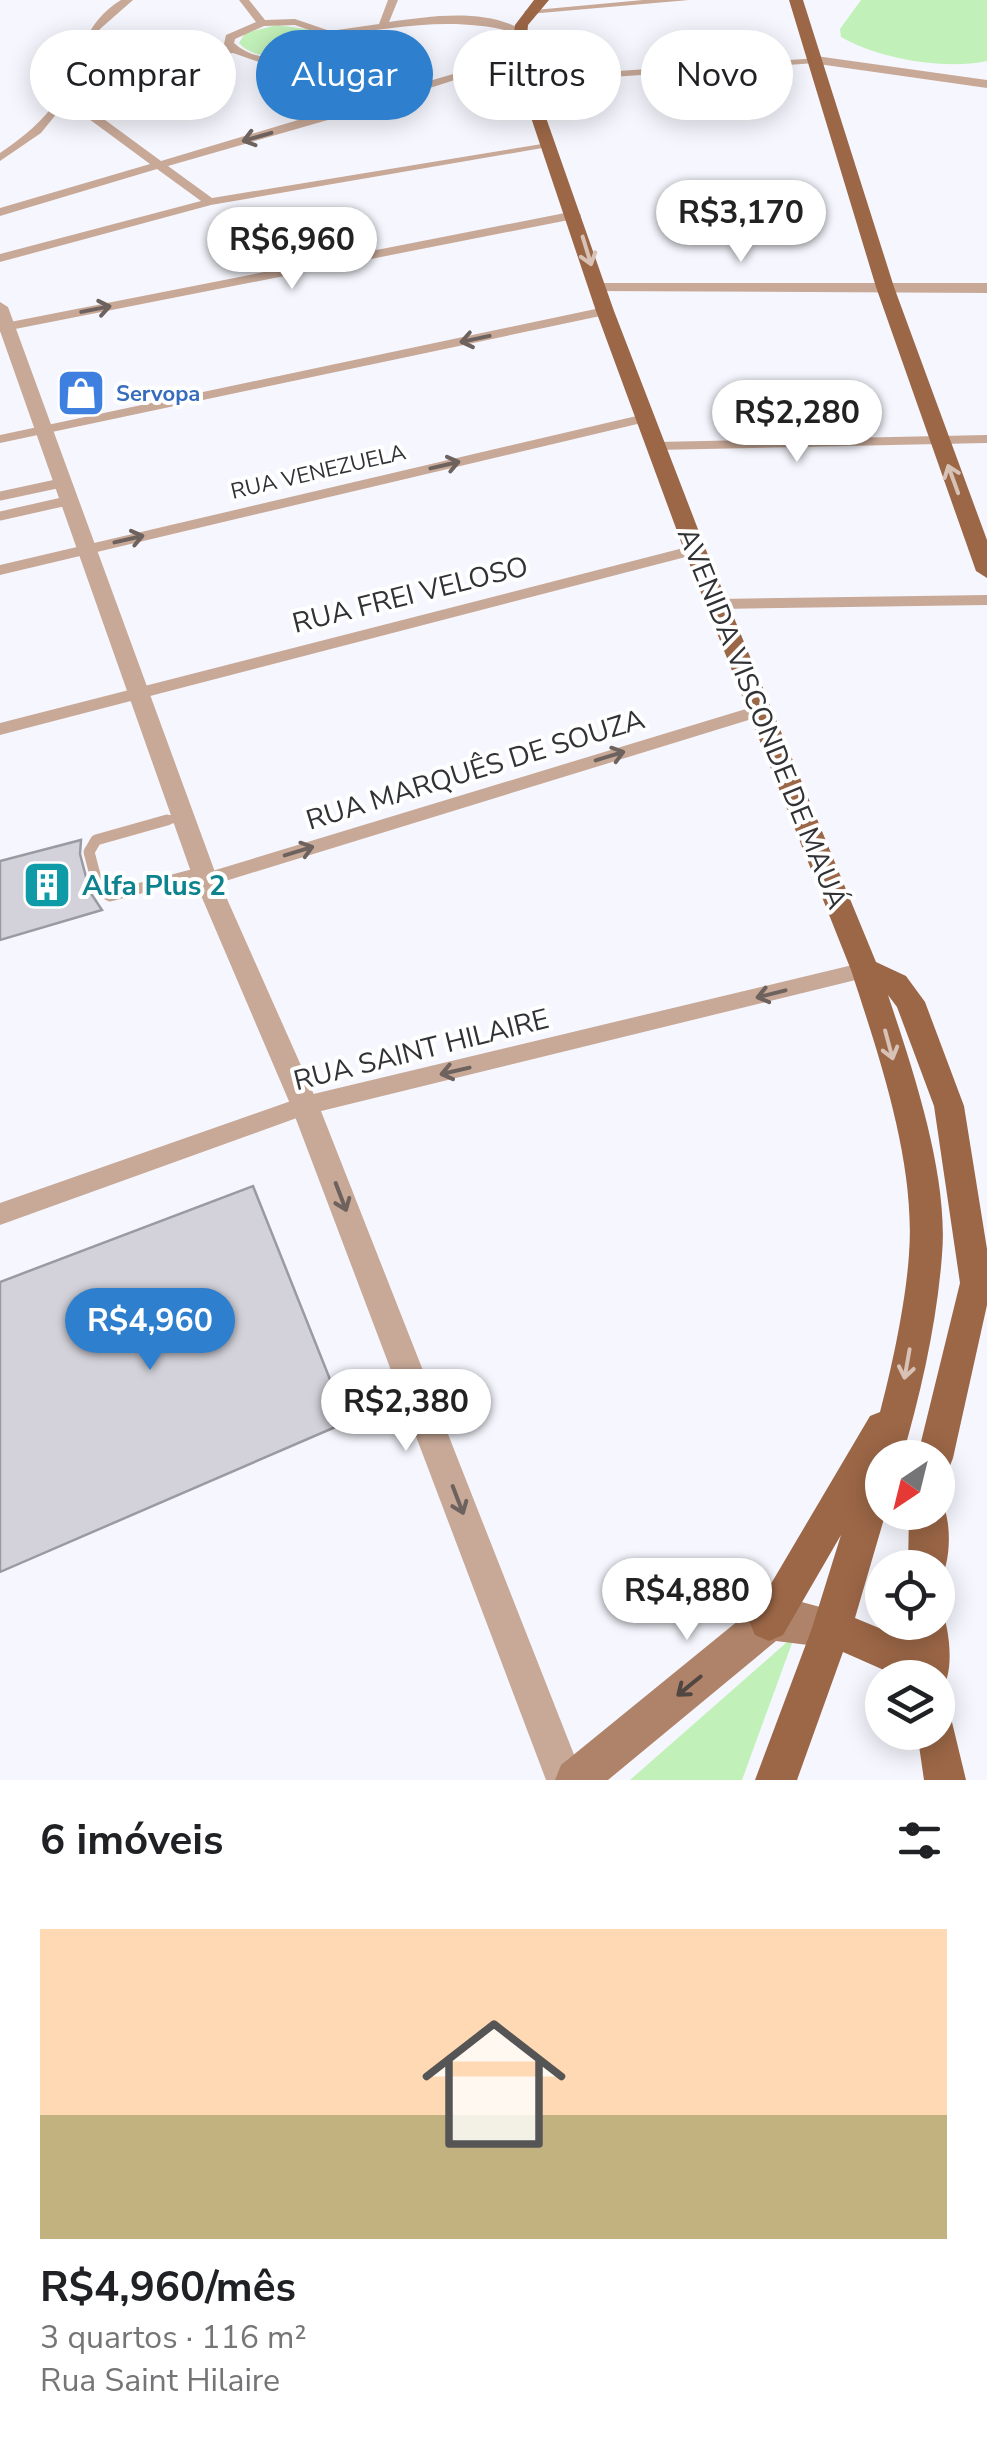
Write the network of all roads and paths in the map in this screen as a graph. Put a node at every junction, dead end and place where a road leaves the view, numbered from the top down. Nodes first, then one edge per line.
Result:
1 (128, 0) edge
2 (244, 0) edge
3 (394, 0) edge
4 (684, 0) edge
5 (796, 0) edge
6 (529, 13) edge
7 (262, 23) junction
8 (382, 28) junction
9 (94, 30) edge
10 (321, 30) edge
11 (364, 30) edge
12 (236, 34) edge
13 (816, 60) junction
14 (621, 66) edge
15 (986, 86) edge
16 (45, 120) edge
17 (98, 120) edge
18 (317, 120) edge
19 (539, 120) edge
20 (548, 146) junction
21 (0, 158) edge
22 (160, 165) junction
23 (210, 202) junction
24 (0, 212) edge
25 (575, 215) junction
26 (0, 258) edge
27 (885, 287) junction
28 (987, 288) edge
29 (601, 300) junction
30 (2, 321) edge
31 (646, 418) junction
32 (41, 429) junction
33 (0, 438) edge
34 (938, 439) junction
35 (987, 439) edge
36 (656, 446) junction
37 (64, 492) junction
38 (0, 496) edge
39 (0, 516) edge
40 (85, 549) junction
41 (695, 550) junction
42 (0, 570) edge
43 (987, 570) edge
44 (987, 600) edge
45 (718, 604) junction
46 (139, 692) junction
47 (759, 711) junction
48 (0, 729) edge
49 (184, 816) junction
50 (205, 876) junction
51 (865, 970) junction
52 (306, 1106) junction
53 (0, 1214) edge
54 (981, 1267) edge
55 (975, 1335) edge
56 (900, 1408) junction
57 (890, 1440) edge
58 (942, 1440) edge
59 (865, 1519) edge
60 (769, 1621) junction
61 (832, 1628) junction
62 (900, 1660) edge
63 (940, 1750) edge
64 (566, 1780) edge
65 (576, 1780) edge
66 (776, 1780) edge
67 (944, 1780) edge

1 - 9 street
2 - 7 street
3 - 8 street
4 - 6 street
5 - 13 main road
6 - 8 street
7 - 10 street
7 - 12 street
8 - 11 street
13 - 14 street
13 - 15 street
13 - 27 main road
16 - 21 street
17 - 22 street
18 -> 22 street
19 - 20 main road, AVENIDA VISCONDE DE MAUÁ
20 - 23 street
20 - 25 main road, AVENIDA VISCONDE DE MAUÁ
22 - 23 street
22 - 24 street
23 - 26 street
25 -> 29 main road, AVENIDA VISCONDE DE MAUÁ
30 -> 25 street
27 - 28 street
27 - 29 street
27 - 34 main road
29 - 31 main road, AVENIDA VISCONDE DE MAUÁ
29 -> 32 street
30 - 32 street
31 - 36 main road, AVENIDA VISCONDE DE MAUÁ
40 -> 31 street, RUA VENEZUELA
32 - 33 street
32 - 37 street
34 - 35 street
34 - 36 street
43 -> 34 main road
36 - 41 main road, AVENIDA VISCONDE DE MAUÁ
37 - 38 lane
37 - 39 lane
37 - 40 street
40 - 42 street, RUA VENEZUELA
40 - 46 street
41 - 45 main road, AVENIDA VISCONDE DE MAUÁ
41 - 46 street, RUA FREI VELOSO
44 - 45 street
45 - 47 main road, AVENIDA VISCONDE DE MAUÁ
46 - 48 street, RUA FREI VELOSO
46 - 49 street
50 -> 47 street, RUA MARQUÊS DE SOUZA
47 - 51 main road, AVENIDA VISCONDE DE MAUÁ
49 - 50 street
49 - 50 lane
50 - 52 street
51 -> 52 street, RUA SAINT HILAIRE
51 - 54 main road
51 -> 56 main road, AVENIDA VISCONDE DE MAUÁ
52 - 53 street, RUA SAINT HILAIRE
52 -> 64 street
54 - 55 main road
55 - 58 main road
56 - 57 main road, AVENIDA VISCONDE DE MAUÁ
56 - 60 main road
59 - 61 main road, AVENIDA VISCONDE DE MAUÁ
60 - 61 main road
60 -> 65 main road
61 - 62 main road
61 - 66 main road, AVENIDA VISCONDE DE MAUÁ
63 - 67 main road

